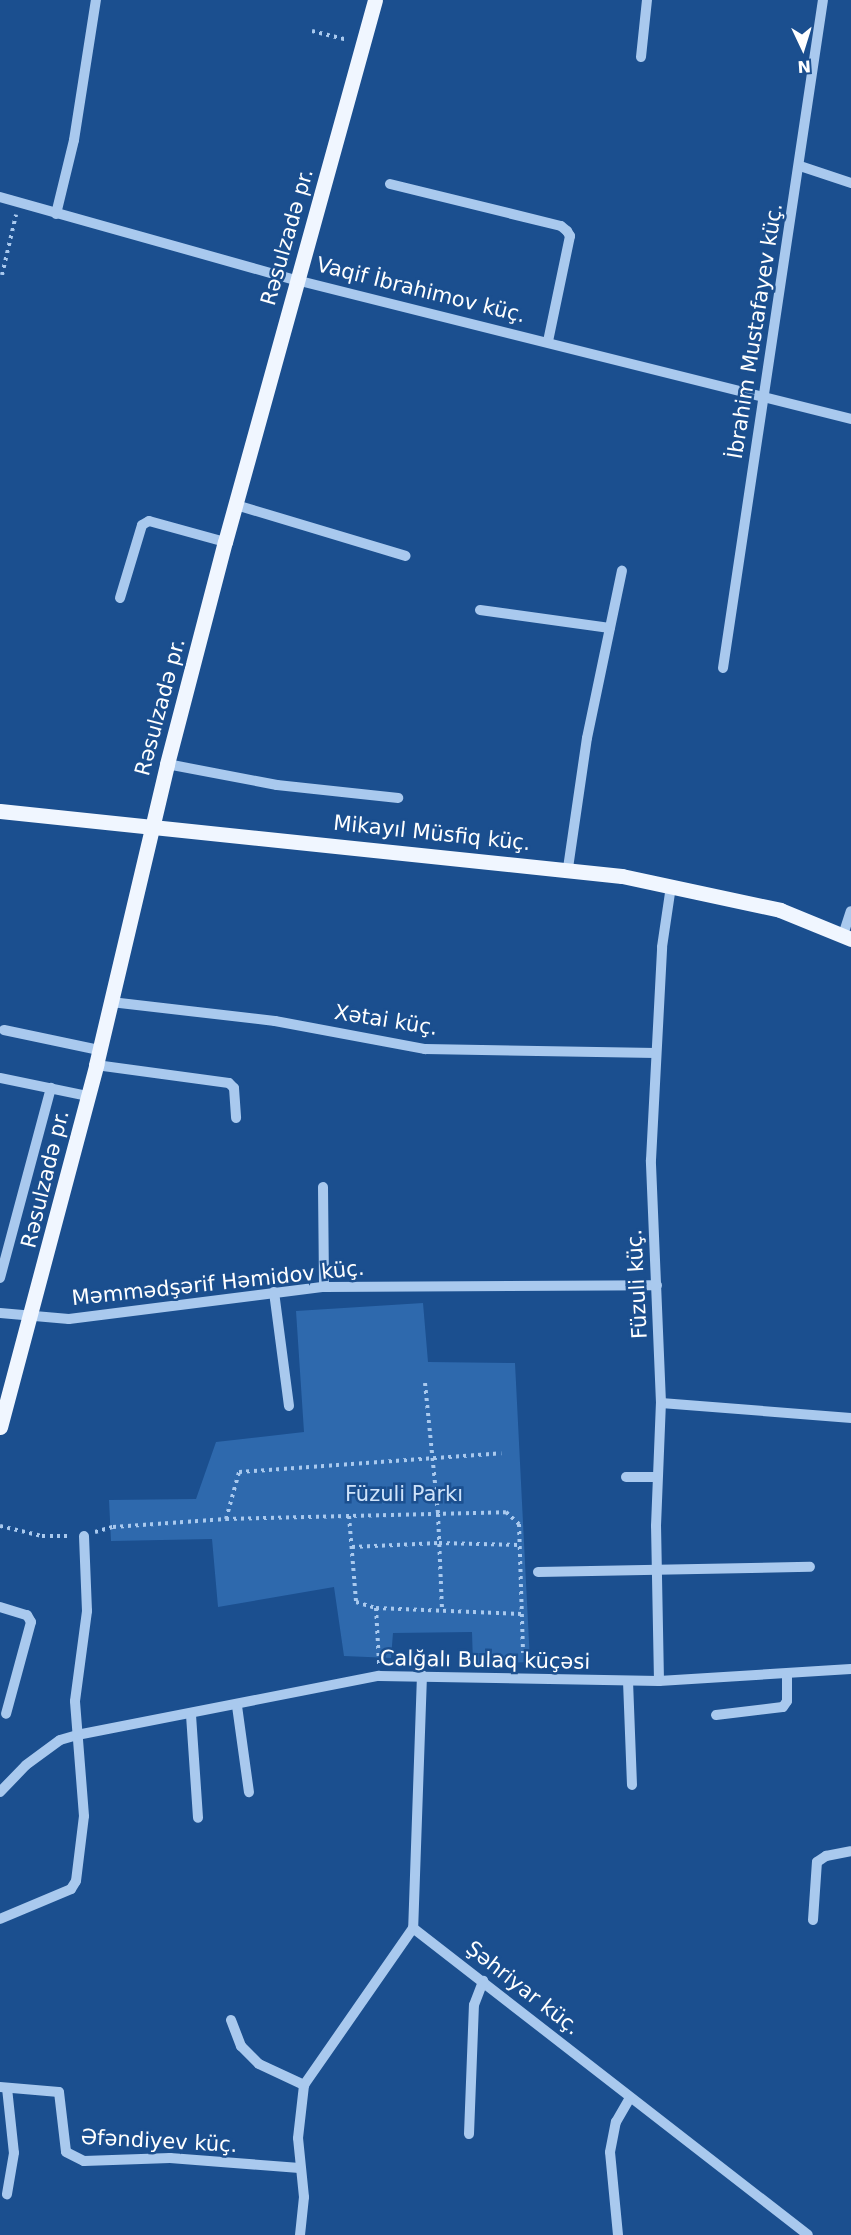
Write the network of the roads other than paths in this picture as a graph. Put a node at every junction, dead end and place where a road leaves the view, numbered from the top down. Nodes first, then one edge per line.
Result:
1 (96, 0) edge
2 (375, 0) edge
3 (647, 0) edge
4 (824, 0) edge
5 (641, 57) dead end
6 (800, 166) junction
7 (851, 183) edge
8 (390, 184) dead end
9 (0, 197) edge
10 (56, 214) junction
11 (296, 280) junction
12 (548, 341) junction
13 (765, 400) junction
14 (851, 419) edge
15 (236, 505) junction
16 (225, 542) junction
17 (406, 556) dead end
18 (622, 571) dead end
19 (120, 598) dead end
20 (480, 610) dead end
21 (610, 628) junction
22 (723, 668) dead end
23 (167, 764) junction
24 (398, 798) dead end
25 (0, 811) edge
26 (152, 825) junction
27 (568, 868) junction
28 (671, 886) junction
29 (851, 911) edge
30 (847, 937) edge
31 (111, 1002) junction
32 (4, 1030) dead end
33 (656, 1053) junction
34 (98, 1057) junction
35 (0, 1078) edge
36 (51, 1088) junction
37 (88, 1096) junction
38 (236, 1118) dead end
39 (323, 1187) dead end
40 (0, 1278) edge
41 (657, 1285) junction
42 (324, 1287) junction
43 (274, 1292) junction
44 (0, 1313) edge
45 (31, 1319) junction
46 (661, 1403) junction
47 (289, 1406) dead end
48 (851, 1418) edge
49 (0, 1427) edge
50 (626, 1477) dead end
51 (657, 1477) junction
52 (84, 1536) road end
53 (810, 1567) dead end
54 (538, 1572) dead end
55 (657, 1572) junction
56 (0, 1607) edge
57 (851, 1669) edge
58 (787, 1674) junction
59 (422, 1675) junction
60 (628, 1681) junction
61 (660, 1681) junction
62 (237, 1706) junction
63 (6, 1714) dead end
64 (191, 1715) junction
65 (716, 1715) dead end
66 (77, 1734) junction
67 (632, 1785) dead end
68 (0, 1792) edge
69 (249, 1792) dead end
70 (198, 1818) dead end
71 (851, 1851) edge
72 (0, 1919) edge
73 (813, 1920) dead end
74 (413, 1928) junction
75 (483, 1981) junction
76 (231, 2020) dead end
77 (304, 2085) junction
78 (3, 2088) edge
79 (630, 2098) junction
80 (469, 2134) dead end
81 (300, 2168) junction
82 (7, 2194) dead end
83 (300, 2235) edge
84 (618, 2235) edge
85 (808, 2235) edge

1 - 10 street
2 - 11 main road, Rəsulzadə pr.
3 - 5 street
4 - 6 street, İbrahim Mustafayev küç.
6 - 7 street
6 - 13 street, İbrahim Mustafayev küç.
8 - 12 street
9 - 10 street, Vaqif İbrahimov küç.
10 - 11 street, Vaqif İbrahimov küç.
11 - 12 street, Vaqif İbrahimov küç.
11 - 15 main road, Rəsulzadə pr.
12 - 13 street, Vaqif İbrahimov küç.
13 - 14 street, Vaqif İbrahimov küç.
13 - 22 street, İbrahim Mustafayev küç.
15 - 16 main road, Rəsulzadə pr.
15 - 17 street
16 - 19 street
16 - 23 main road, Rəsulzadə pr.
18 - 21 street
20 - 21 street
21 - 27 street
23 - 24 street
23 - 26 main road, Rəsulzadə pr.
25 - 26 main road, Mikayıl Müsfiq küç.
26 - 27 main road, Mikayıl Müsfiq küç.
26 - 31 main road, Rəsulzadə pr.
27 - 28 main road, Mikayıl Müsfiq küç.
28 - 30 main road, Mikayıl Müsfiq küç.
28 - 33 street, Füzuli küç.
29 - 30 street
31 - 33 street, Xətai küç.
31 - 34 main road, Rəsulzadə pr.
32 - 34 street
33 - 41 street, Füzuli küç.
34 - 37 main road, Rəsulzadə pr.
34 - 38 street
35 - 36 street
36 - 37 street
36 - 40 street
37 - 45 main road, Rəsulzadə pr.
39 - 42 street
41 - 42 street, Məmmədşərif Həmidov küç.
41 - 46 street, Füzuli küç.
42 - 43 street, Məmmədşərif Həmidov küç.
43 - 45 street, Məmmədşərif Həmidov küç.
43 - 47 street
44 - 45 street, Məmmədşərif Həmidov küç.
45 - 49 main road, Rəsulzadə pr.
46 - 48 street
46 - 51 street, Füzuli küç.
50 - 51 street
51 - 55 street, Füzuli küç.
52 - 66 street
53 - 55 street
54 - 55 street
55 - 61 street, Füzuli küç.
56 - 63 street
57 - 58 street, Calğalı Bulaq küçəsi
58 - 61 street, Calğalı Bulaq küçəsi
58 - 65 street
59 - 60 street, Calğalı Bulaq küçəsi
59 - 62 street, Calğalı Bulaq küçəsi
59 - 74 street
60 - 61 street, Calğalı Bulaq küçəsi
60 - 67 street
62 - 64 street, Calğalı Bulaq küçəsi
62 - 69 street
64 - 66 street, Calğalı Bulaq küçəsi
64 - 70 street
66 - 68 street, Calğalı Bulaq küçəsi
66 - 72 street
71 - 73 street
74 - 75 street, Şəhriyar küç.
74 - 77 street
75 - 79 street, Şəhriyar küç.
75 - 80 street
76 - 77 street
77 - 81 street
78 - 81 street, Əfəndiyev küç.
78 - 82 street
79 - 84 street
79 - 85 street, Şəhriyar küç.
81 - 83 street

